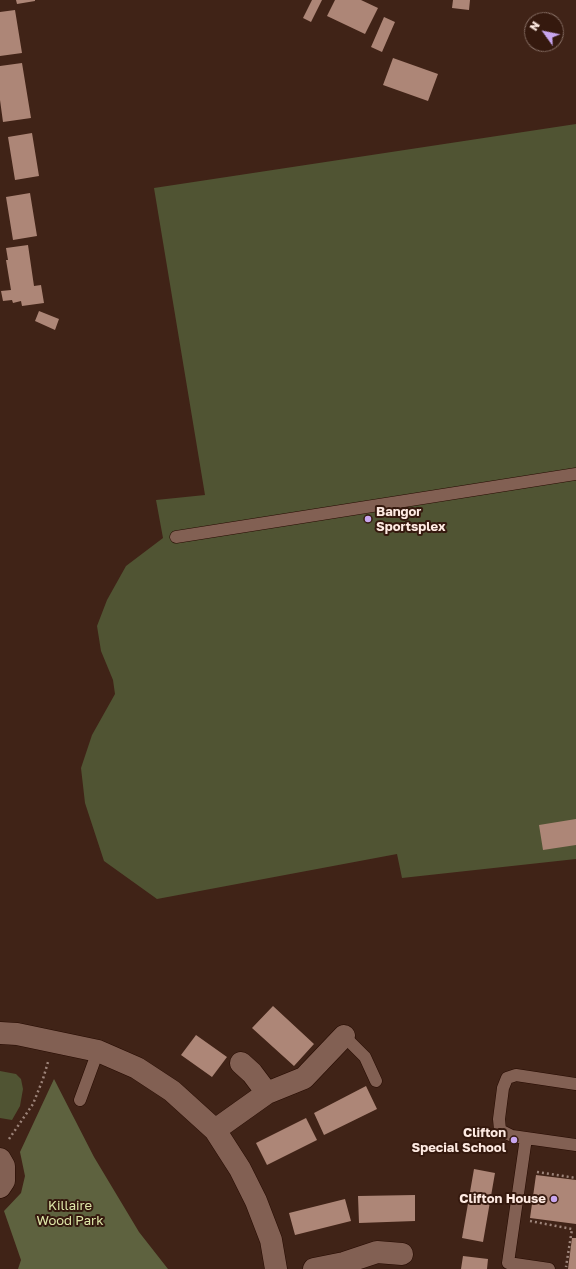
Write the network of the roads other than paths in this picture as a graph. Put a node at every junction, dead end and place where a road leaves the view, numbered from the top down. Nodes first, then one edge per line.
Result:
1 (576, 474) edge
2 (176, 537) dead end
3 (0, 1033) edge
4 (344, 1036) joint
5 (98, 1051) junction
6 (241, 1063) dead end
7 (376, 1081) dead end
8 (576, 1084) edge
9 (267, 1093) junction
10 (80, 1100) dead end
11 (215, 1130) junction
12 (526, 1138) junction
13 (576, 1145) edge
14 (4, 1150) edge
15 (0, 1187) edge
16 (402, 1254) dead end
17 (344, 1266) edge
18 (276, 1269) edge
19 (314, 1269) edge
20 (549, 1269) edge

1 - 2 lane
3 - 5 street
4 - 7 lane
4 - 9 street
5 - 10 lane
5 - 11 street
6 - 9 street
8 - 12 lane
9 - 11 street
11 - 18 street
12 - 13 lane
12 - 20 lane
14 - 15 street
16 - 17 street
17 - 19 street

